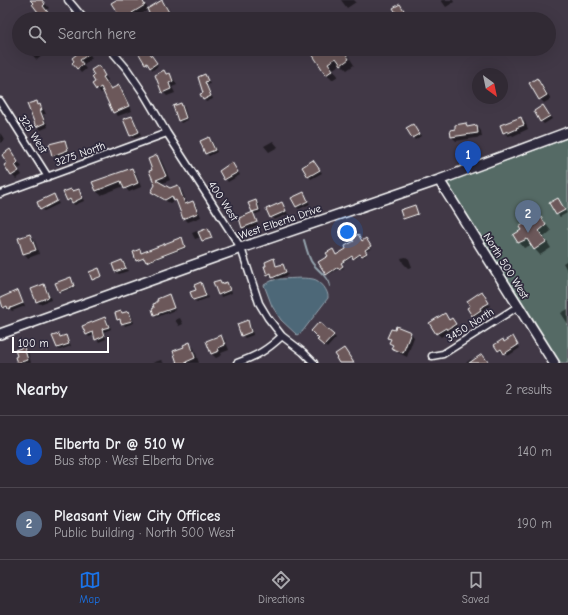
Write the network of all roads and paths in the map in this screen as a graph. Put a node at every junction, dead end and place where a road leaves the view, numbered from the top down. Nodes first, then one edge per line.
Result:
1 (68, 0) edge
2 (78, 12) edge
3 (116, 56) edge
4 (0, 101) edge
5 (568, 132) edge
6 (167, 133) junction
7 (48, 177) junction
8 (439, 180) junction
9 (0, 194) edge
10 (241, 248) junction
11 (517, 307) junction
12 (0, 334) edge
13 (282, 336) junction
14 (432, 356) dead end
15 (237, 363) edge
16 (314, 363) edge
17 (554, 363) edge

1 - 2 street
3 - 6 street, 400 West
4 - 7 street, 325 West
5 - 8 main road, West Elberta Drive
6 - 7 street, 3275 North
6 - 10 street, 400 West
7 - 9 street, 3275 North
8 - 10 main road, West Elberta Drive
8 - 11 main road, North 500 West
10 - 12 main road, West Elberta Drive
10 - 13 street, 400 West
11 - 14 street, 3450 North
11 - 17 main road, North 500 West
13 - 15 street
13 - 16 street, 400 West

